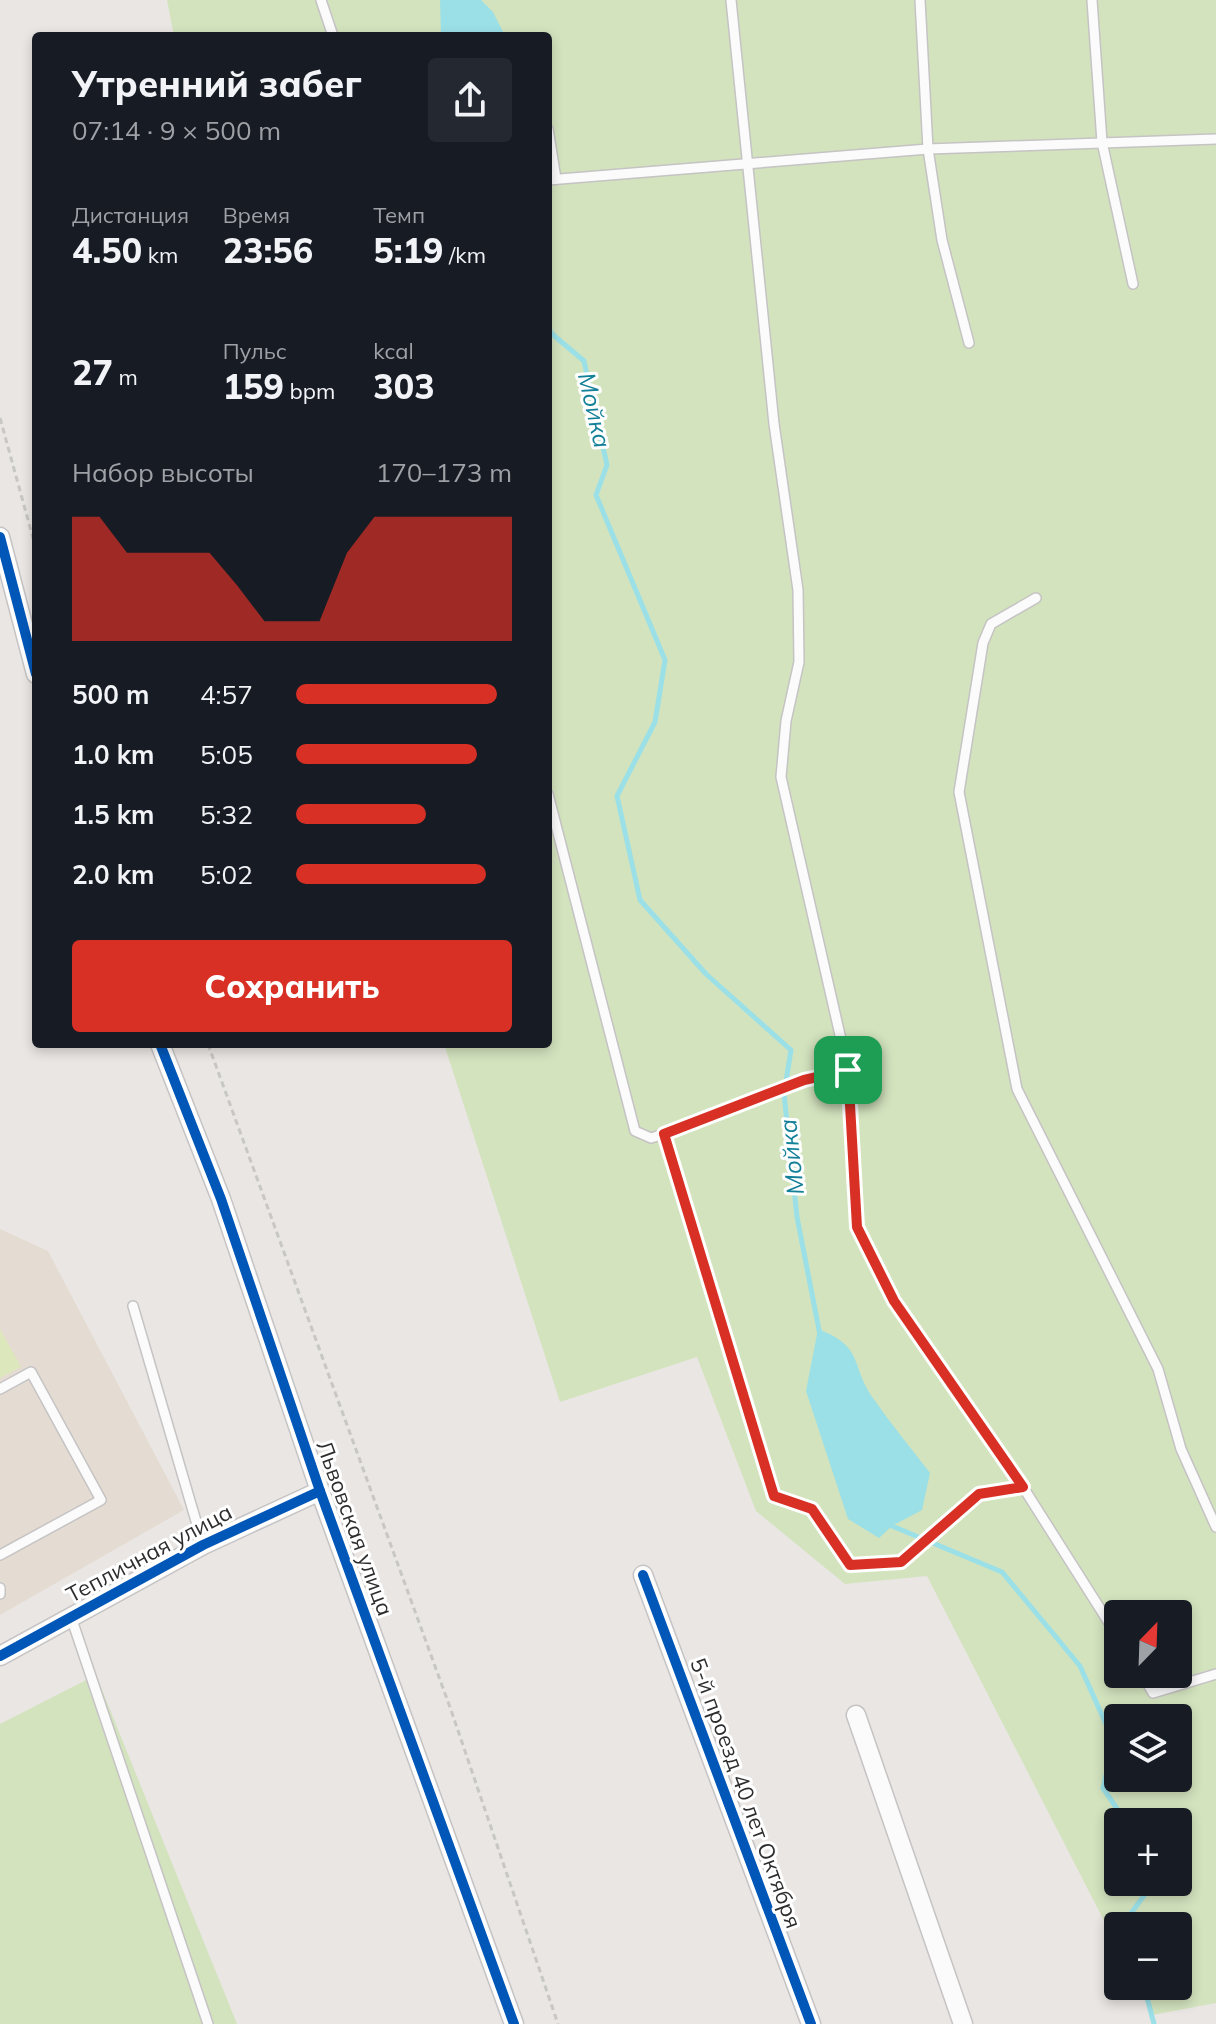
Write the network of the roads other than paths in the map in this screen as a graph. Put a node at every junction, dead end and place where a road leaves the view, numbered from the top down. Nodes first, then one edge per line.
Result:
1 (321, 0) edge
2 (731, 0) edge
3 (920, 0) edge
4 (1092, 0) edge
5 (332, 32) edge
6 (1216, 139) edge
7 (1102, 142) junction
8 (928, 149) junction
9 (748, 165) junction
10 (552, 180) edge
11 (1133, 284) dead end
12 (969, 343) dead end
13 (0, 537) edge
14 (1036, 598) dead end
15 (32, 659) edge
16 (552, 809) edge
17 (162, 1048) edge
18 (848, 1070) junction
19 (664, 1134) junction
20 (133, 1306) dead end
21 (0, 1389) edge
22 (1023, 1487) junction
23 (320, 1491) junction
24 (1216, 1527) edge
25 (203, 1545) junction
26 (0, 1555) edge
27 (643, 1575) dead end
28 (1104, 1615) edge
29 (71, 1617) junction
30 (0, 1656) edge
31 (1216, 1674) edge
32 (1192, 1681) edge
33 (1150, 1688) edge
34 (1170, 1688) edge
35 (856, 1715) dead end
36 (208, 2024) edge
37 (514, 2024) edge
38 (811, 2024) edge
39 (963, 2024) edge

1 - 5 lane
2 - 9 lane
3 - 8 lane
4 - 7 lane
6 - 7 lane
7 - 8 lane
7 - 11 lane
8 - 9 lane
8 - 12 lane
9 - 10 lane
9 - 18 lane
13 - 15 street
14 - 24 lane
16 - 19 lane
17 - 23 street, Львовская улица
18 - 19 lane
18 - 22 lane
19 - 22 lane
20 - 25 lane
21 - 26 lane
22 - 28 lane
23 - 25 street, Тепличная улица
23 - 37 street, Львовская улица
25 - 29 street, Тепличная улица
27 - 38 street, 5-й проезд 40 лет Октября
29 - 30 street, Тепличная улица
29 - 36 lane
31 - 32 lane
33 - 34 lane
35 - 39 street

